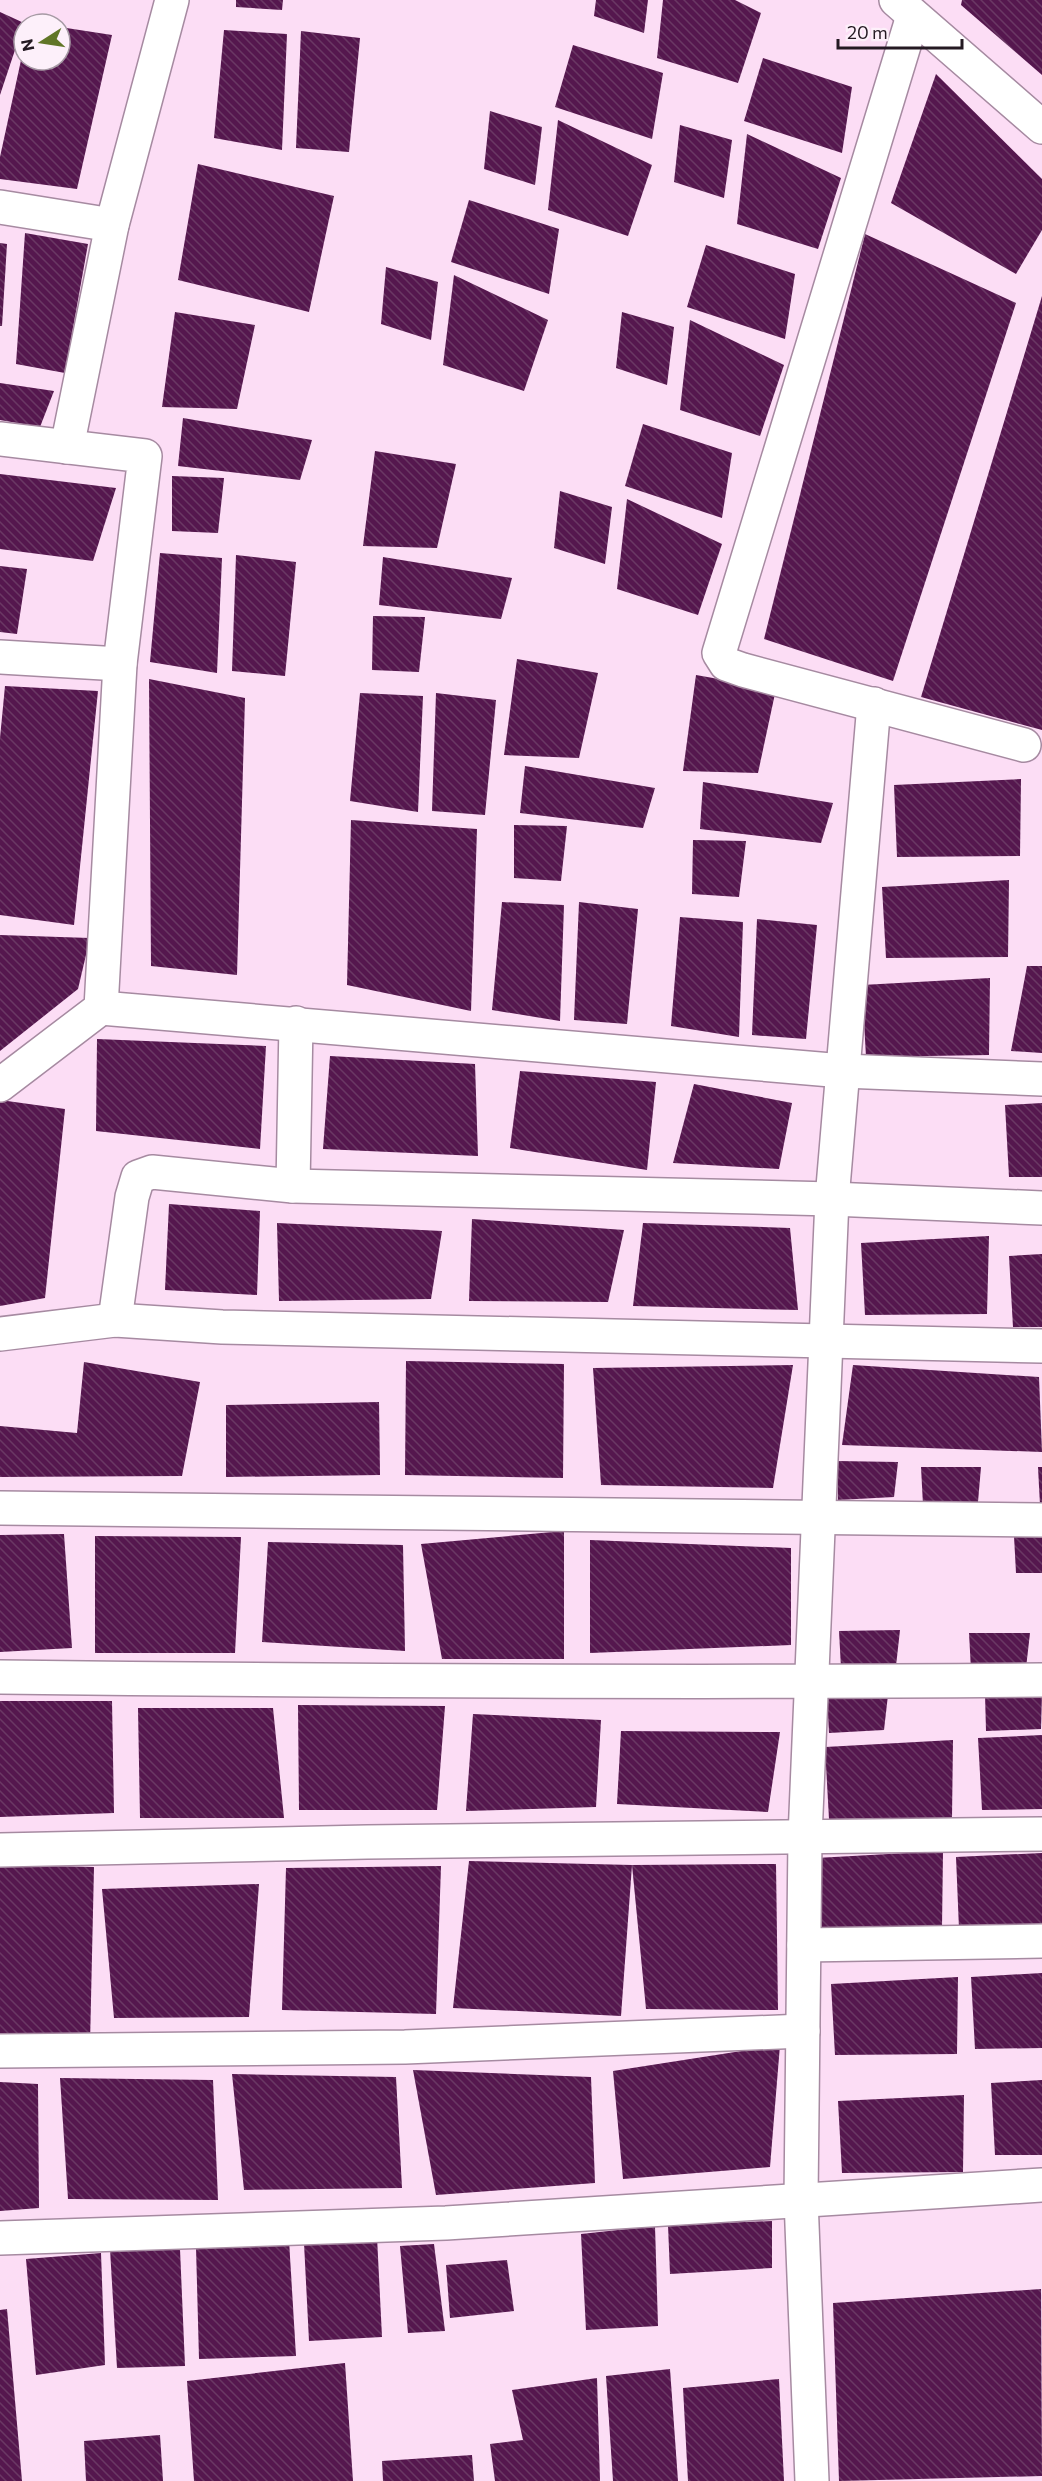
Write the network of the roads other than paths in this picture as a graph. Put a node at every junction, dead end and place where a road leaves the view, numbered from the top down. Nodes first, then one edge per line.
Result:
1 (172, 0) edge
2 (904, 8) edge
3 (1042, 127) edge
4 (0, 207) edge
5 (112, 225) junction
6 (0, 439) edge
7 (67, 447) junction
8 (0, 657) edge
9 (120, 664) junction
10 (874, 704) junction
11 (1024, 745) dead end
12 (101, 1008) junction
13 (296, 1023) junction
14 (843, 1071) junction
15 (1042, 1079) edge
16 (0, 1086) edge
17 (294, 1186) junction
18 (832, 1199) junction
19 (1042, 1208) edge
20 (115, 1320) junction
21 (0, 1334) edge
22 (826, 1340) junction
23 (1042, 1347) edge
24 (0, 1508) edge
25 (819, 1516) junction
26 (1042, 1520) edge
27 (0, 1677) edge
28 (1042, 1680) edge
29 (812, 1682) junction
30 (1042, 1834) edge
31 (805, 1837) junction
32 (0, 1850) edge
33 (1042, 1941) edge
34 (804, 1946) junction
35 (803, 2031) junction
36 (0, 2051) edge
37 (1042, 2185) edge
38 (801, 2199) junction
39 (0, 2238) edge
40 (813, 2481) edge

1 - 5 street
2 - 3 street
2 - 10 street
4 - 5 street
5 - 7 street
6 - 7 street
7 - 9 street
8 - 9 street
9 - 12 street
10 - 11 street
10 - 14 street
12 - 13 street
12 - 16 street
13 - 14 street
13 - 17 street
14 - 15 street
14 - 18 street
17 - 18 street
17 - 20 street
18 - 19 street
18 - 22 street
20 - 21 street
20 - 22 street
22 - 23 street
22 - 25 street
24 - 25 street
25 - 26 street
25 - 29 street
27 - 29 street
28 - 29 street
29 - 31 street
30 - 31 street
31 - 32 street
31 - 34 street
33 - 34 street
34 - 35 street
35 - 36 street
35 - 38 street
37 - 38 street
38 - 39 street
38 - 40 street

